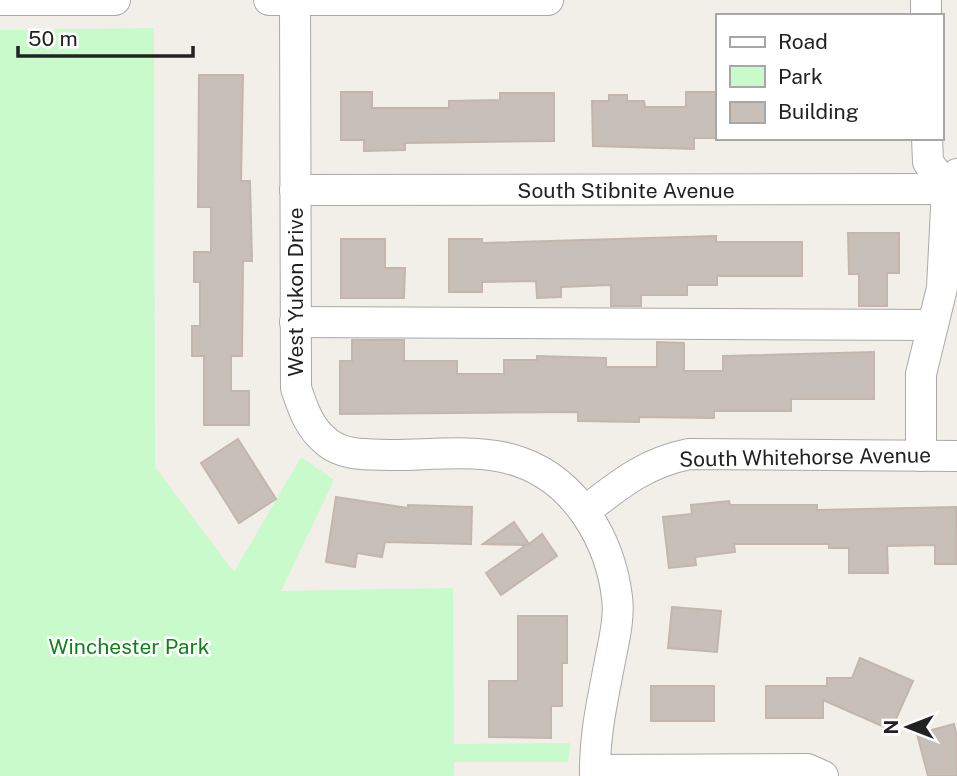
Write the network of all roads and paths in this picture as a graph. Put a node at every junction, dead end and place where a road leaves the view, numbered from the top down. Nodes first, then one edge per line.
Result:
1 (0, 0) edge
2 (115, 0) edge
3 (270, 0) edge
4 (295, 0) edge
5 (548, 0) edge
6 (927, 140) edge
7 (954, 184) edge
8 (295, 190) junction
9 (295, 322) junction
10 (933, 325) junction
11 (920, 456) junction
12 (957, 456) edge
13 (585, 511) junction
14 (594, 773) edge
15 (823, 776) edge

1 - 2 street
3 - 4 street
4 - 5 street
4 - 8 street, West Yukon Drive
6 - 7 street
7 - 8 street, South Stibnite Avenue
7 - 10 street
8 - 9 street, West Yukon Drive
9 - 10 street
9 - 13 street, West Yukon Drive
10 - 11 street
11 - 12 street, South Whitehorse Avenue
11 - 13 street, South Whitehorse Avenue
13 - 14 street, West Yukon Drive
14 - 15 street

